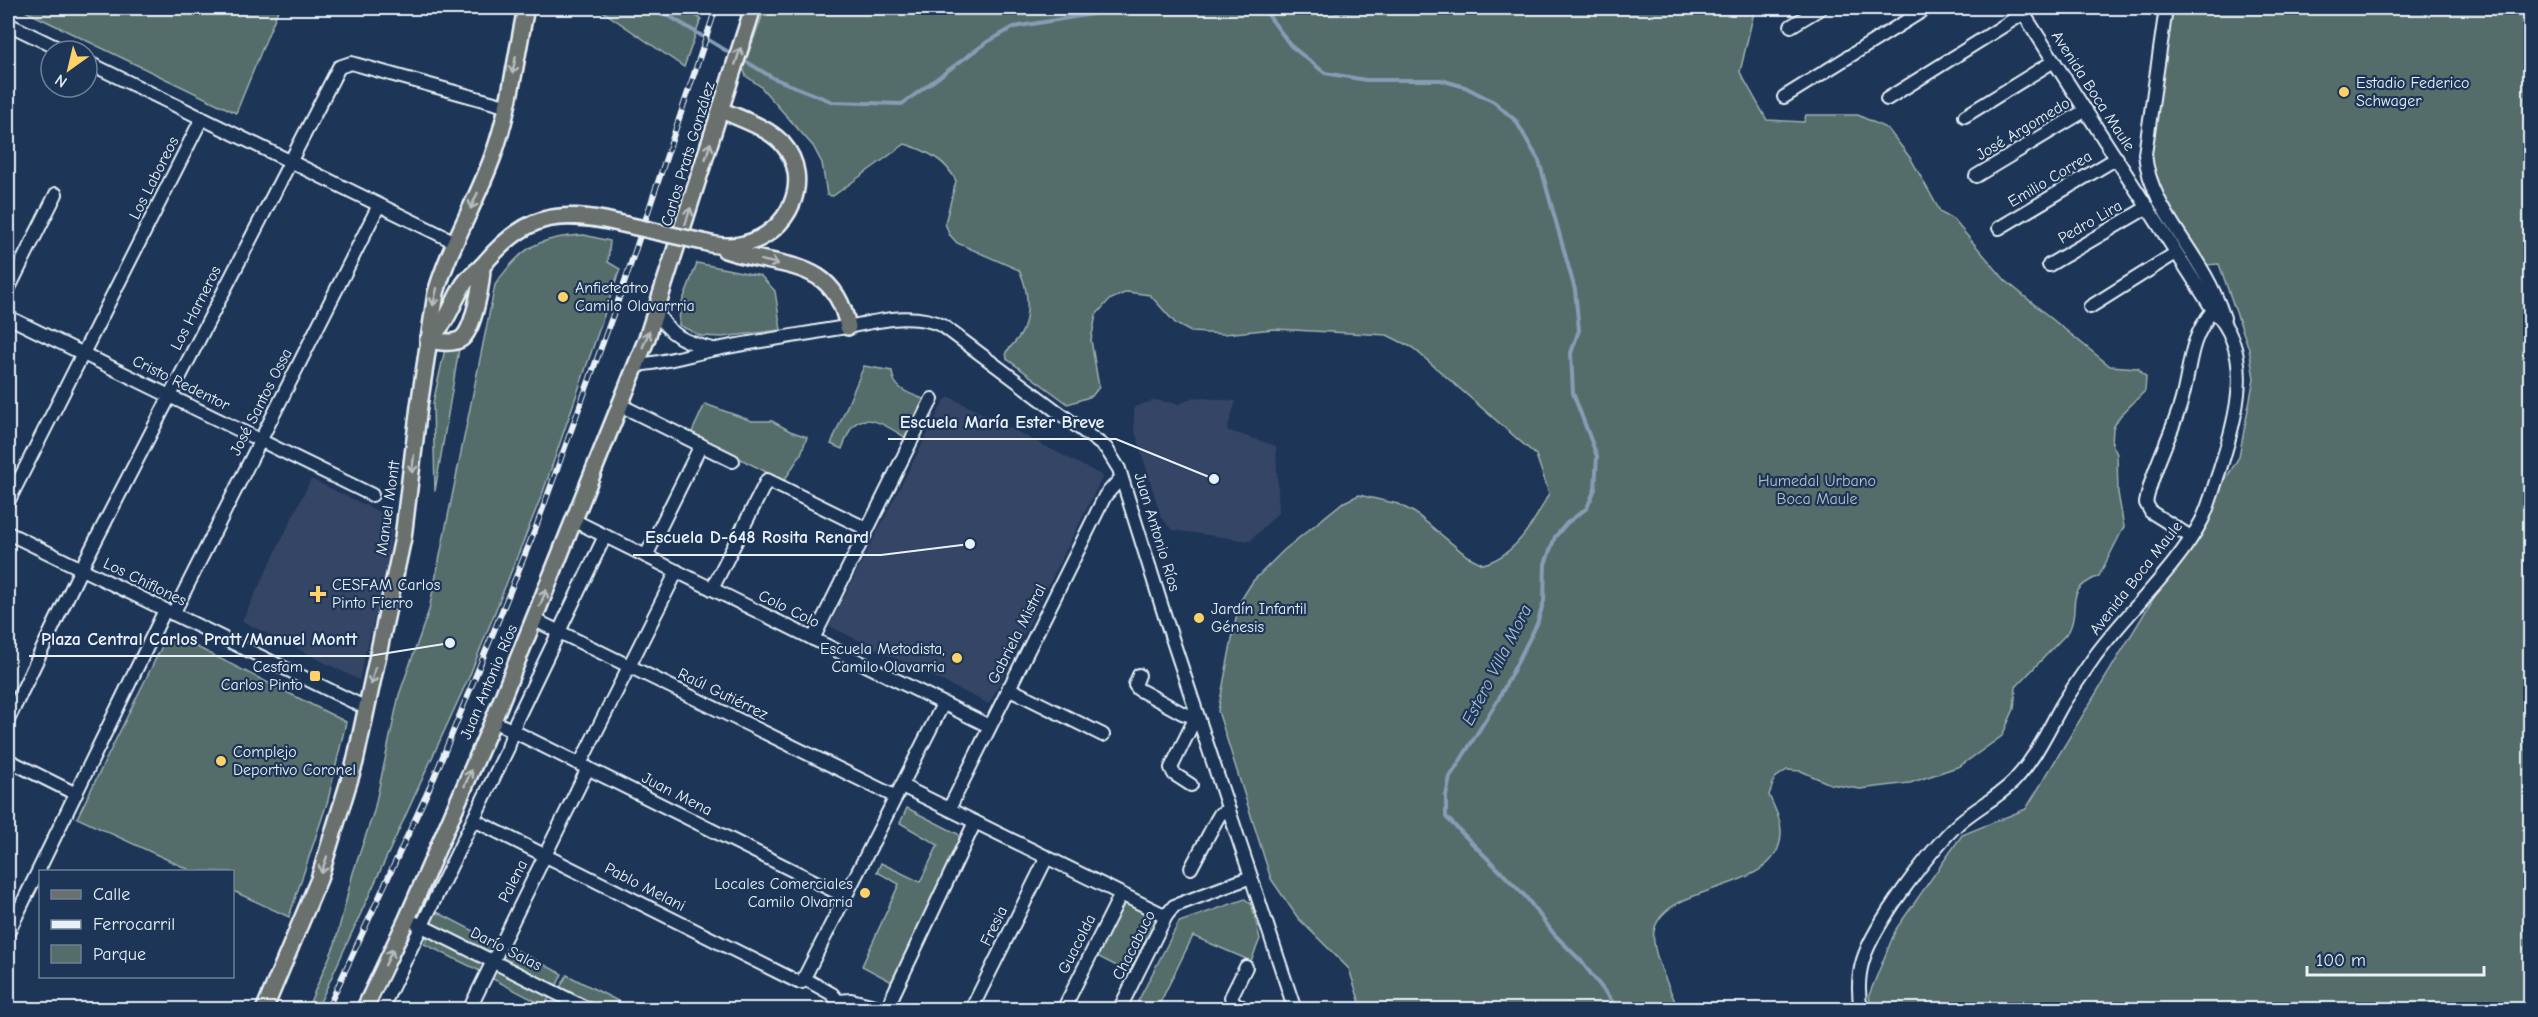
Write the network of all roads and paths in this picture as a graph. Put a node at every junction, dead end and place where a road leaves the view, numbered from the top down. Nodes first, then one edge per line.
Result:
1 (526, 8) edge
2 (753, 8) edge
3 (1821, 8) edge
4 (1927, 8) edge
5 (2166, 8) edge
6 (2022, 10) edge
7 (8, 24) edge
8 (1791, 26) dead end
9 (39, 39) edge
10 (2054, 60) junction
11 (99, 68) edge
12 (1784, 97) dead end
13 (1887, 99) dead end
14 (505, 106) junction
15 (721, 110) junction
16 (2086, 110) junction
17 (1965, 116) dead end
18 (202, 118) junction
19 (2117, 158) junction
20 (290, 162) junction
21 (1976, 176) dead end
22 (56, 194) dead end
23 (379, 205) junction
24 (2148, 207) junction
25 (1999, 228) dead end
26 (455, 242) junction
27 (708, 244) junction
28 (2176, 253) junction
29 (2049, 265) dead end
30 (482, 266) junction
31 (8, 290) edge
32 (2090, 307) dead end
33 (2213, 310) junction
34 (657, 311) junction
35 (8, 317) edge
36 (2227, 324) junction
37 (848, 327) junction
38 (428, 340) junction
39 (714, 350) junction
40 (83, 354) junction
41 (636, 364) junction
42 (170, 396) junction
43 (932, 399) dead end
44 (620, 405) junction
45 (260, 440) junction
46 (701, 445) junction
47 (733, 461) dead end
48 (1121, 478) junction
49 (372, 495) dead end
50 (8, 502) edge
51 (575, 521) junction
52 (867, 529) junction
53 (8, 533) edge
54 (605, 536) junction
55 (2191, 537) junction
56 (646, 556) junction
57 (81, 569) junction
58 (676, 571) junction
59 (712, 589) junction
60 (169, 612) junction
61 (535, 620) junction
62 (559, 631) junction
63 (813, 639) junction
64 (629, 666) junction
65 (1139, 675) dead end
66 (1008, 688) junction
67 (943, 704) junction
68 (366, 708) junction
69 (1198, 718) junction
70 (8, 720) edge
71 (493, 721) junction
72 (989, 726) junction
73 (514, 731) junction
74 (1103, 735) dead end
75 (8, 760) edge
76 (584, 766) junction
77 (1191, 785) dead end
78 (899, 792) junction
79 (76, 794) junction
80 (949, 809) junction
81 (1229, 810) junction
82 (474, 820) junction
83 (975, 822) junction
84 (545, 855) junction
85 (1047, 857) junction
86 (1191, 868) dead end
87 (1251, 877) junction
88 (1121, 894) junction
89 (846, 897) junction
90 (1166, 916) junction
91 (407, 919) junction
92 (423, 925) junction
93 (8, 933) edge
94 (492, 961) junction
95 (1246, 967) dead end
96 (803, 980) junction
97 (838, 1005) edge
98 (888, 1009) edge
99 (264, 1010) edge
100 (364, 1010) edge
101 (381, 1010) edge
102 (468, 1010) edge
103 (590, 1010) edge
104 (972, 1010) edge
105 (1063, 1010) edge
106 (1119, 1010) edge
107 (1247, 1010) edge
108 (1295, 1010) edge
109 (1861, 1010) edge

1 -> 14 main road, Manuel Montt
15 -> 2 main road, Carlos Prats González
3 - 8 street
4 - 12 street
5 - 36 street
6 - 10 street, Avenida Boca Maule
6 - 13 street
7 - 9 street
10 - 16 street, Avenida Boca Maule
10 - 17 street
11 - 18 street
14 - 20 street, Los Harneros
14 -> 26 main road, Manuel Montt
15 - 27 main road
34 -> 15 main road, Carlos Prats González
16 - 19 street, Avenida Boca Maule
16 - 21 street, José Argomedo
18 - 20 street
18 - 40 street, Los Laboreos
19 - 24 street, Avenida Boca Maule
19 - 25 street, Emilio Correa
20 - 23 street
20 - 42 street, Los Harneros
22 - 31 street
23 - 26 street
23 - 45 street, José Santos Ossa
24 - 28 street, Avenida Boca Maule
24 - 29 street, Pedro Lira
26 -> 38 main road, Manuel Montt
27 - 30 main road, bridge
27 -> 37 main road
28 - 32 street
28 - 33 street, Avenida Boca Maule
30 - 38 main road
30 - 38 main road
33 - 36 street, Avenida Boca Maule
33 - 55 street
34 - 39 street, Juan Antonio Ríos
41 -> 34 main road, Juan Antonio Ríos
35 - 40 street, Cristo Redentor
36 - 55 street, Avenida Boca Maule
37 - 39 street, Juan Antonio Ríos
37 - 48 street, Juan Antonio Ríos
38 -> 68 main road, Manuel Montt
39 - 41 street, Juan Antonio Ríos
40 - 42 street, Cristo Redentor
40 - 50 street, Los Laboreos
41 - 44 main road, Juan Antonio Ríos
42 - 45 street, Cristo Redentor
42 - 57 street, Los Harneros
43 - 52 street
44 - 46 street
44 - 51 main road, Juan Antonio Ríos
45 - 49 street, Cristo Redentor
45 - 60 street, José Santos Ossa
46 - 47 street
46 - 56 street
48 - 66 street, Gabriela Mistral
48 - 69 street, Juan Antonio Ríos
51 - 54 street, Colo Colo
61 -> 51 main road, Juan Antonio Ríos
52 - 59 street
52 - 63 street
53 - 57 street, Los Chiflones
54 - 56 street, Colo Colo
54 - 62 street
55 - 109 street, Avenida Boca Maule
56 - 58 street, Colo Colo
57 - 60 street, Los Chiflones
57 - 70 street, Los Harneros
58 - 59 street, Colo Colo
58 - 64 street, Palena
59 - 63 street, Colo Colo
60 - 68 street, Los Chiflones
60 - 79 street, José Santos Ossa
61 - 62 street, Raúl Gutiérrez
61 - 71 main road, Juan Antonio Ríos
62 - 64 street, Raúl Gutiérrez
62 - 73 street
63 - 67 street, Colo Colo
64 - 76 street, Palena
64 - 78 street, Raúl Gutiérrez
65 - 69 street
66 - 72 street, Gabriela Mistral
66 - 74 street
67 - 72 street, Colo Colo
67 - 78 street
68 -> 99 main road, Manuel Montt
69 - 77 street
69 - 81 street, Juan Antonio Ríos
71 - 73 street, Juan Mena
91 -> 71 main road, Juan Antonio Ríos
72 - 80 street, Gabriela Mistral
73 - 76 street, Juan Mena
73 - 82 street
75 - 79 street
76 - 84 street, Palena
76 - 89 street, Juan Mena
78 - 80 street, Raúl Gutiérrez
78 - 89 street
79 - 93 street, José Santos Ossa
80 - 83 street, Raúl Gutiérrez
81 - 86 street
81 - 87 street, Juan Antonio Ríos
82 - 84 street, Pablo Melani
82 - 92 street
83 - 85 street, Raúl Gutiérrez
83 - 98 street
84 - 94 street, Palena
84 - 96 street, Pablo Melani
85 - 88 street, Raúl Gutiérrez
85 - 104 street, Fresia
87 - 90 street, Chacabuco
87 - 108 street, Juan Antonio Ríos
88 - 90 street, Raúl Gutiérrez
88 - 105 street, Guacolda
89 - 96 street
90 - 106 street, Chacabuco
91 - 92 street, Darío Salas
100 -> 91 main road, Juan Antonio Ríos
92 - 94 street, Darío Salas
92 - 101 street
94 - 102 street, Palena
94 - 103 street, Darío Salas
95 - 107 street
96 - 97 street, Pablo Melani
97 - 98 street, Pablo Melani

